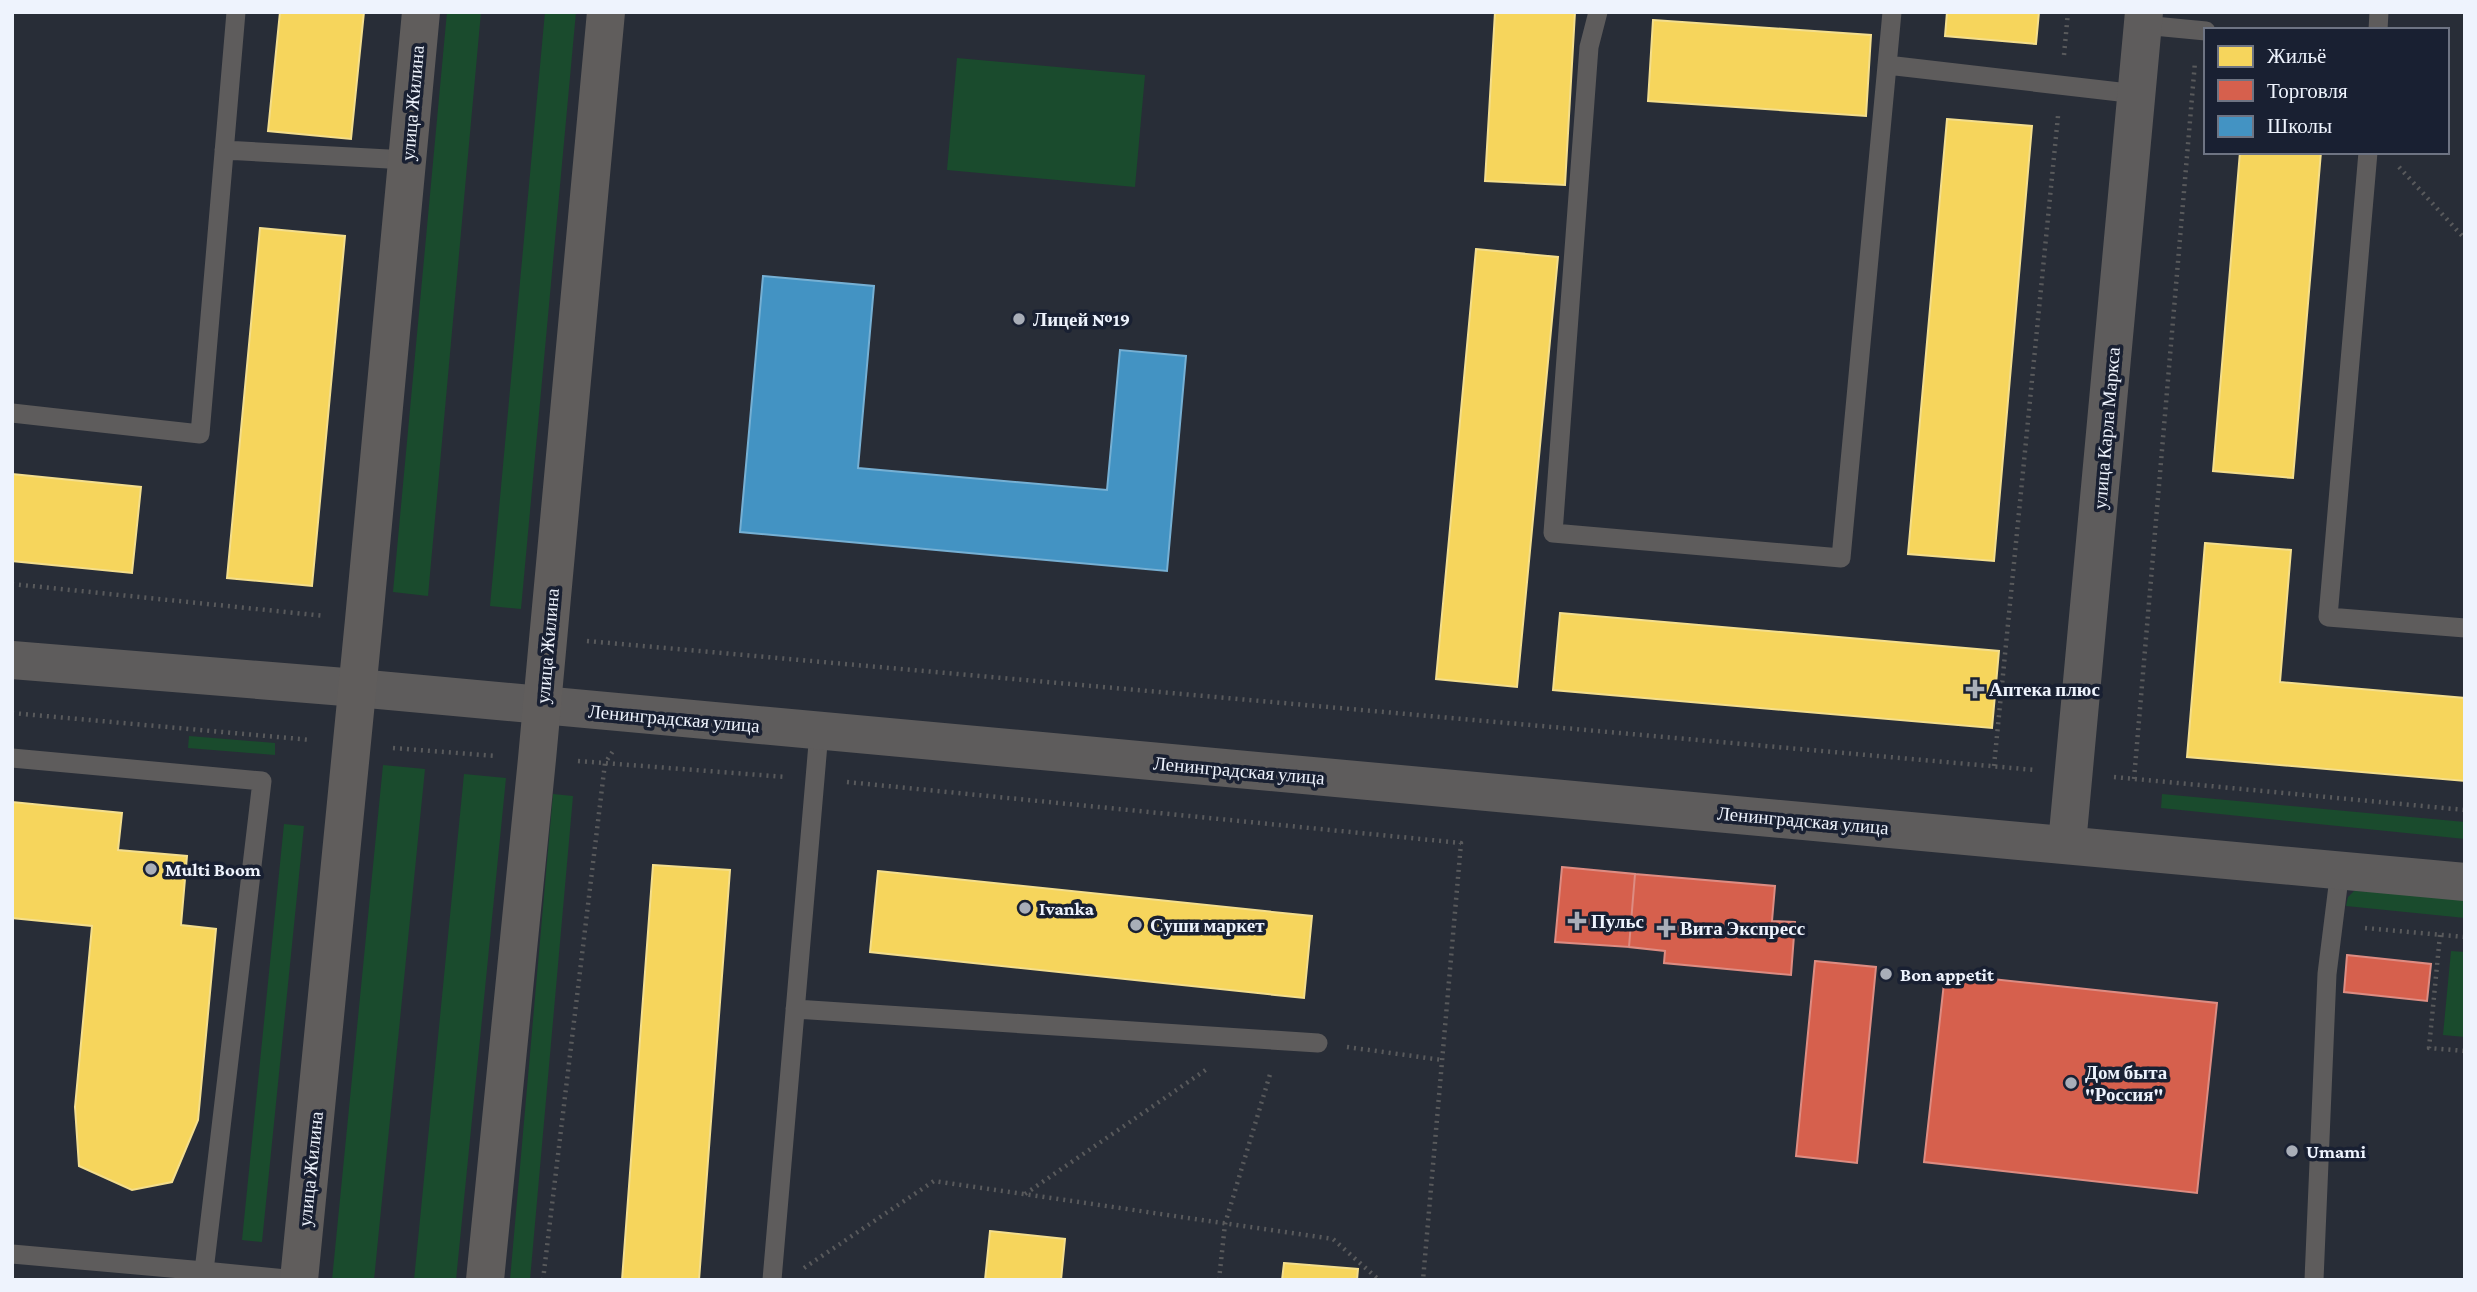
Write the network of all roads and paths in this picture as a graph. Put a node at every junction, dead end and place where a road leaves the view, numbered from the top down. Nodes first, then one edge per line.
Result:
1 (236, 12) edge
2 (421, 12) edge
3 (606, 12) edge
4 (1598, 12) edge
5 (1892, 12) edge
6 (2068, 12) edge
7 (2144, 19) edge
8 (2202, 30) edge
9 (1887, 65) junction
10 (2061, 85) junction
11 (2137, 94) junction
12 (224, 149) junction
13 (2368, 154) edge
14 (407, 160) junction
15 (2394, 162) dead end
16 (2465, 239) edge
17 (12, 413) edge
18 (12, 584) edge
19 (364, 621) junction
20 (2465, 628) edge
21 (548, 637) junction
22 (12, 660) edge
23 (358, 688) junction
24 (541, 706) junction
25 (12, 713) edge
26 (635, 715) junction
27 (819, 732) junction
28 (352, 744) junction
29 (12, 758) edge
30 (537, 759) junction
31 (606, 763) junction
32 (1994, 766) junction
33 (2074, 773) junction
34 (815, 779) junction
35 (2134, 779) junction
36 (2465, 810) edge
37 (2067, 844) junction
38 (2340, 870) junction
39 (2465, 882) edge
40 (2333, 925) junction
41 (2440, 935) junction
42 (2465, 937) edge
43 (795, 1009) junction
44 (1251, 1038) junction
45 (1280, 1040) junction
46 (1318, 1042) joint
47 (2465, 1051) edge
48 (1442, 1060) junction
49 (1025, 1194) junction
50 (1225, 1224) junction
51 (12, 1254) edge
52 (204, 1271) junction
53 (797, 1272) dead end
54 (298, 1280) edge
55 (485, 1280) edge
56 (543, 1280) edge
57 (772, 1280) edge
58 (1219, 1280) edge
59 (1379, 1280) edge
60 (1423, 1280) edge
61 (2314, 1280) edge

1 - 12 lane
2 - 14 main road, улица Жилина
3 - 21 main road, улица Жилина
4 - 9 lane
5 - 9 lane
6 - 10 path
7 - 8 lane
7 - 11 street, улица Карла Маркса
8 - 35 path
9 - 10 lane
10 - 11 lane
10 - 32 path
11 - 33 street, улица Карла Маркса
12 - 14 lane
12 - 17 lane
13 - 20 lane
14 - 19 main road, улица Жилина
15 - 16 path
18 - 19 path
19 - 23 main road, улица Жилина
21 - 24 main road, улица Жилина
21 - 32 path
22 - 23 street, Ленинградская улица
23 - 24 street, Ленинградская улица
23 - 28 main road, улица Жилина
24 - 26 street, Ленинградская улица
24 - 30 main road, улица Жилина
25 - 28 path
26 - 27 street, Ленинградская улица
26 - 31 path
27 - 34 lane
27 - 37 street, Ленинградская улица
28 - 30 path
28 - 54 main road, улица Жилина
29 - 52 lane
30 - 31 path
30 - 55 main road, улица Жилина
31 - 34 path
31 - 56 path
32 - 33 path
33 - 35 path
33 - 37 street, улица Карла Маркса
34 - 43 lane
34 - 48 path
35 - 36 path
37 - 38 street, Ленинградская улица
38 - 39 street, Ленинградская улица
38 - 40 lane
40 - 41 path
40 - 61 lane
41 - 42 path
41 - 47 path
43 - 44 lane
43 - 57 lane
44 - 45 lane
44 - 49 path
45 - 46 lane
45 - 50 path
46 - 48 path
48 - 60 path
49 - 50 path
49 - 53 path
50 - 58 path
50 - 59 path
51 - 52 lane
52 - 54 lane

